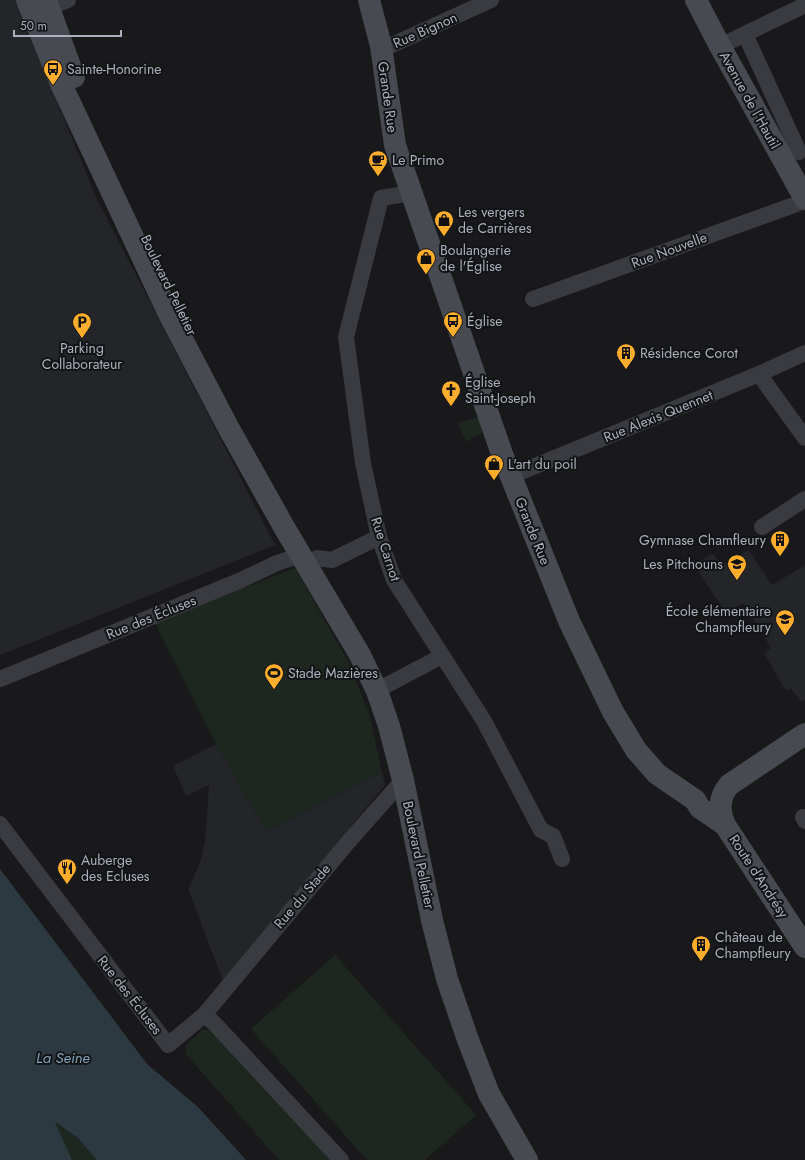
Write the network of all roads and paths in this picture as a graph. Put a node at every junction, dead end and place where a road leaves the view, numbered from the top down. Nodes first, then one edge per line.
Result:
1 (369, 0) edge
2 (491, 0) edge
3 (696, 0) edge
4 (45, 5) edge
5 (805, 5) edge
6 (745, 34) junction
7 (720, 46) junction
8 (382, 50) junction
9 (795, 153) edge
10 (411, 193) junction
11 (805, 200) edge
12 (533, 299) dead end
13 (805, 353) edge
14 (759, 374) junction
15 (805, 438) edge
16 (511, 476) junction
17 (805, 499) edge
18 (762, 527) dead end
19 (379, 537) junction
20 (309, 556) junction
21 (442, 656) junction
22 (0, 679) edge
23 (386, 685) junction
24 (805, 734) edge
25 (403, 780) junction
26 (729, 785) junction
27 (694, 800) junction
28 (0, 824) edge
29 (725, 824) junction
30 (562, 859) dead end
31 (803, 938) edge
32 (204, 1015) junction
33 (342, 1160) edge
34 (527, 1160) edge
35 (535, 1160) edge

1 - 8 main road, Grande Rue
2 - 8 street, Rue Bignon
3 - 7 main road, Avenue de l'Hautil
4 - 20 main road, Boulevard Pelletier
5 - 6 street
6 - 7 street
6 - 9 street, Avenue de l'Hautil
7 - 9 main road, Avenue de l'Hautil
8 - 10 main road, Grande Rue
9 - 11 main road, Avenue de l'Hautil
10 - 16 main road, Grande Rue
10 - 19 street, Rue Carnot
11 - 12 street, Rue Nouvelle
13 - 14 street, Rue Alexis Quennet
14 - 15 street
14 - 16 street, Rue Alexis Quennet
16 - 27 main road, Grande Rue
17 - 18 street
19 - 20 street, Rue des Écluses
19 - 21 street, Rue Carnot
20 - 22 street, Rue des Écluses
20 - 23 main road, Boulevard Pelletier
20 - 25 main road, Boulevard Pelletier
21 - 23 street
21 - 30 street, Rue Carnot
23 - 35 main road, Boulevard Pelletier
24 - 26 main road
25 - 32 street, Rue du Stade
25 - 34 main road, Boulevard Pelletier
26 - 27 street
26 - 29 main road
27 - 29 main road, Grande Rue
28 - 32 street, Rue des Écluses
29 - 31 main road, Route d'Andrésy
32 - 33 street

